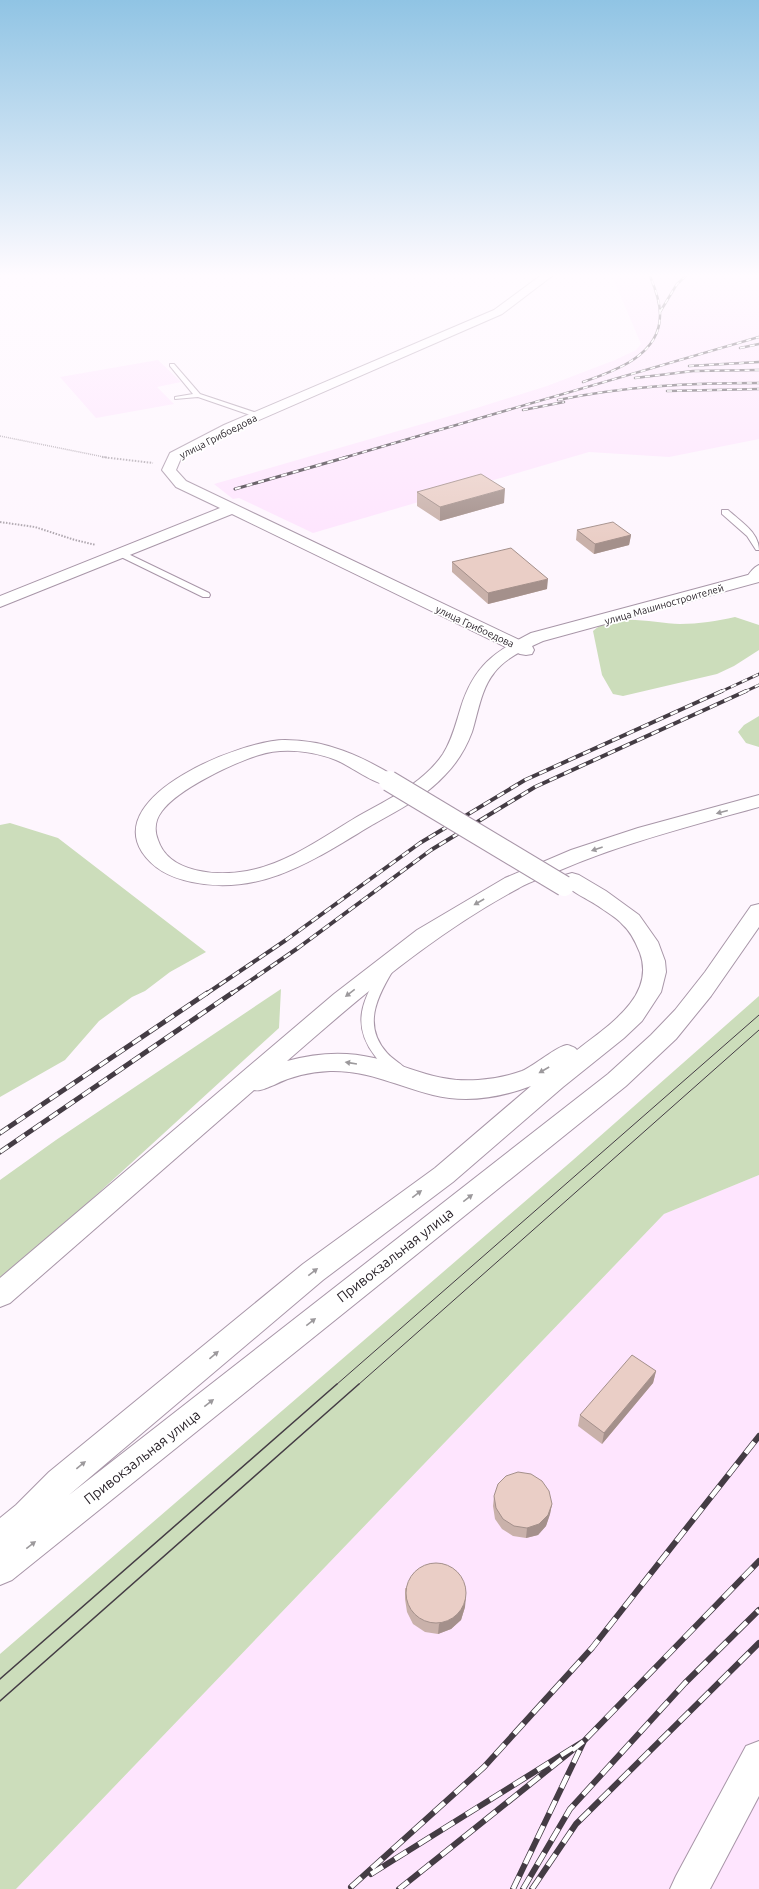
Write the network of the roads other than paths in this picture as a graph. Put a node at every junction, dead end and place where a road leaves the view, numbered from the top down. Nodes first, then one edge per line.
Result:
1 (377, 364) edge
2 (172, 365) dead end
3 (198, 395) junction
4 (177, 398) dead end
5 (259, 415) junction
6 (232, 509) junction
7 (725, 512) dead end
8 (759, 533) edge
9 (750, 534) junction
10 (759, 548) edge
11 (122, 554) junction
12 (759, 568) edge
13 (754, 579) edge
14 (206, 595) dead end
15 (0, 602) edge
16 (522, 648) junction
17 (759, 801) edge
18 (568, 883) junction
19 (759, 911) edge
20 (393, 959) junction
21 (407, 1078) junction
22 (204, 1118) junction
23 (0, 1295) edge
24 (60, 1482) junction
25 (0, 1519) edge
26 (0, 1538) edge
27 (0, 1569) edge
28 (759, 1759) edge
29 (689, 1889) edge

1 - 5 main road, улица Грибоедова
2 - 3 lane
3 - 4 lane
3 - 5 lane
5 - 6 main road, улица Грибоедова
6 - 11 main road
6 - 16 main road, улица Грибоедова
7 - 9 lane
8 - 9 lane
9 - 10 lane
11 - 14 lane
11 - 15 main road
12 - 13 lane
13 - 16 main road, улица Машиностроителей
16 - 18 main road, улица Машиностроителей, bridge
17 -> 20 main road
18 -> 21 main road
24 -> 18 main road
27 -> 19 main road, Привокзальная улица
20 - 21 lane
20 -> 22 main road
21 -> 22 main road
22 - 23 main road
24 - 25 main road
24 - 26 main road
28 - 29 main road

